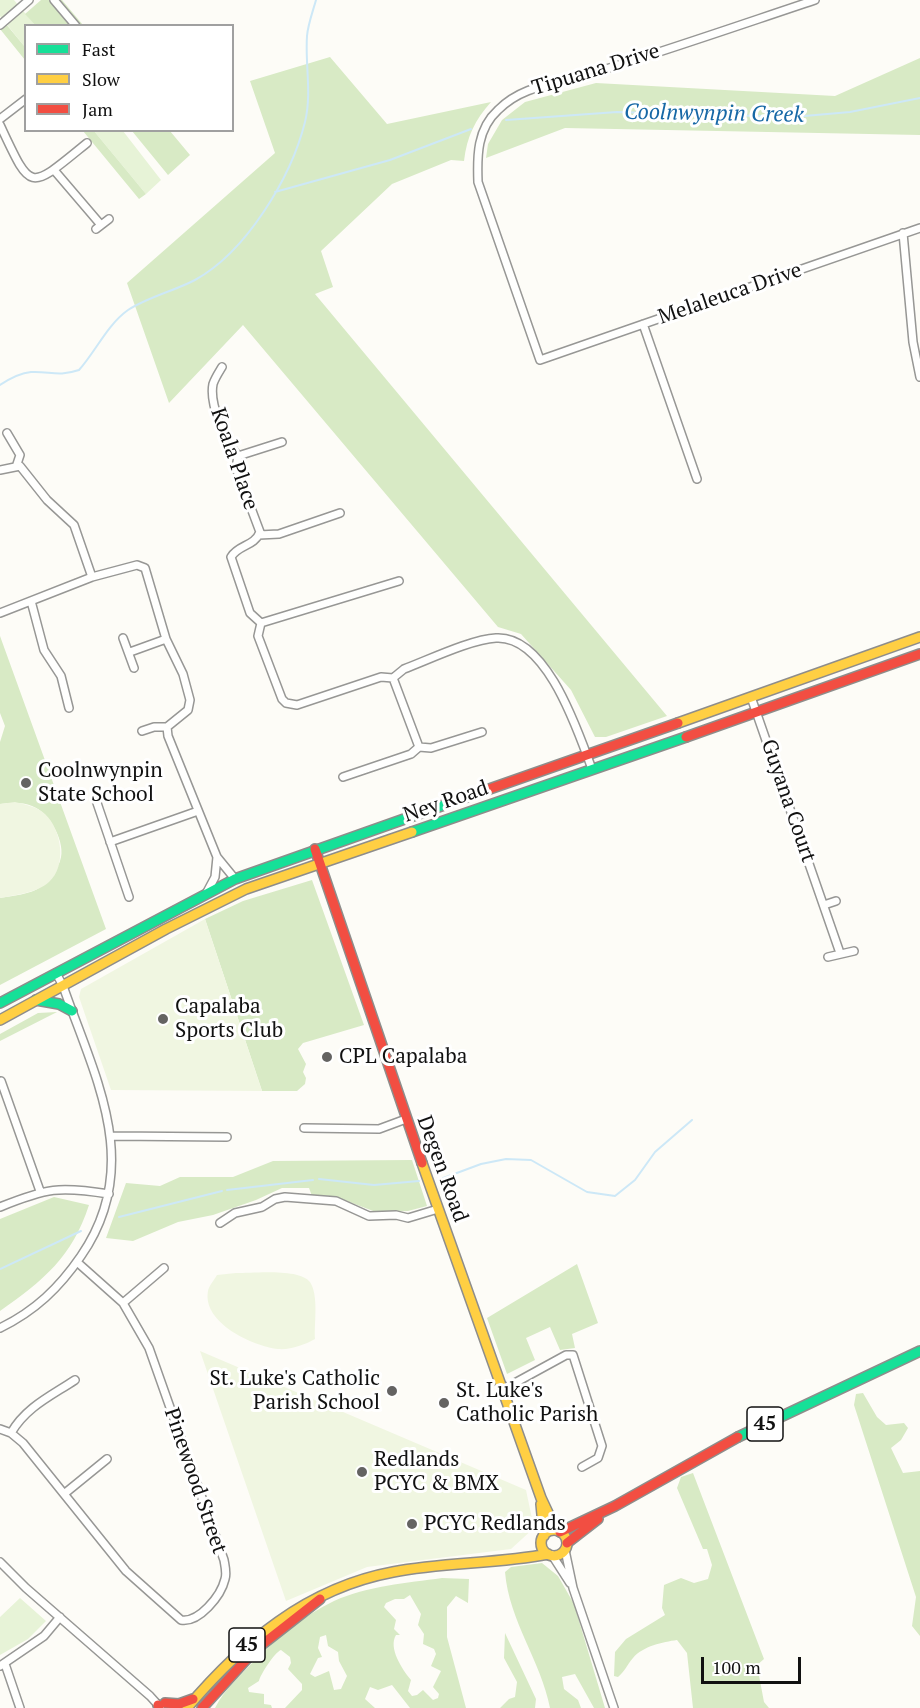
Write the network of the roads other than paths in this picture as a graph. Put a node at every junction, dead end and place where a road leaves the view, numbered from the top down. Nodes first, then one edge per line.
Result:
1 (29, 0) edge
2 (54, 0) edge
3 (815, 0) edge
4 (74, 24) edge
5 (0, 25) edge
6 (24, 100) edge
7 (0, 118) edge
8 (0, 124) edge
9 (87, 143) dead end
10 (54, 170) junction
11 (109, 219) dead end
12 (920, 228) edge
13 (903, 233) junction
14 (643, 324) junction
15 (540, 360) joint
16 (222, 367) dead end
17 (920, 377) edge
18 (7, 433) dead end
19 (282, 442) dead end
20 (238, 456) junction
21 (17, 465) junction
22 (0, 470) edge
23 (697, 479) dead end
24 (340, 513) dead end
25 (259, 535) junction
26 (92, 577) junction
27 (399, 581) dead end
28 (32, 602) junction
29 (0, 613) edge
30 (261, 623) junction
31 (920, 637) edge
32 (123, 638) dead end
33 (166, 639) junction
34 (130, 652) junction
35 (920, 654) edge
36 (134, 668) dead end
37 (393, 678) junction
38 (751, 697) junction
39 (69, 708) dead end
40 (757, 712) junction
41 (167, 727) junction
42 (142, 731) dead end
43 (482, 732) dead end
44 (419, 747) junction
45 (586, 755) junction
46 (591, 770) junction
47 (343, 777) dead end
48 (96, 800) dead end
49 (198, 811) junction
50 (110, 842) junction
51 (315, 849) junction
52 (217, 857) junction
53 (320, 864) junction
54 (235, 879) junction
55 (207, 892) junction
56 (129, 897) dead end
57 (836, 901) dead end
58 (824, 905) junction
59 (854, 951) dead end
60 (840, 953) junction
61 (828, 957) dead end
62 (56, 974) junction
63 (63, 986) junction
64 (36, 1000) junction
65 (0, 1003) edge
66 (72, 1011) junction
67 (0, 1020) edge
68 (1, 1081) edge
69 (406, 1119) junction
70 (304, 1128) dead end
71 (112, 1136) junction
72 (227, 1137) dead end
73 (40, 1191) junction
74 (109, 1194) junction
75 (0, 1207) edge
76 (438, 1209) junction
77 (220, 1223) dead end
78 (77, 1262) junction
79 (164, 1268) dead end
80 (123, 1303) junction
81 (0, 1328) edge
82 (920, 1351) edge
83 (75, 1380) dead end
84 (502, 1390) junction
85 (0, 1429) edge
86 (11, 1433) junction
87 (107, 1459) dead end
88 (582, 1467) dead end
89 (64, 1494) junction
90 (541, 1498) junction
91 (615, 1506) junction
92 (558, 1531) junction
93 (543, 1539) junction
94 (566, 1546) junction
95 (550, 1554) junction
96 (515, 1558) junction
97 (0, 1562) edge
98 (573, 1588) junction
99 (320, 1598) junction
100 (60, 1617) junction
101 (3, 1665) edge
102 (195, 1698) junction
103 (162, 1706) edge
104 (20, 1708) edge
105 (187, 1708) edge
106 (202, 1708) edge
107 (614, 1708) edge

1 - 5 street
2 - 4 street
3 - 15 street, Tipuana Drive
6 - 7 street
8 - 10 street
9 - 10 street
10 - 11 street
12 - 13 street, Melaleuca Drive
13 - 14 street, Melaleuca Drive
13 - 17 street
14 - 15 street, Melaleuca Drive
14 - 23 street
16 - 20 street, Koala Place
18 - 21 street
19 - 20 street
20 - 25 street, Koala Place
21 - 22 street
21 - 26 street
24 - 25 street
25 - 30 street, Koala Place
26 - 28 street
26 - 33 street
27 - 30 street
28 - 29 street
28 - 39 street
30 - 37 street, Koala Place
31 - 38 main road, Ney Road
32 - 34 street
33 - 34 street
33 - 41 street
34 - 36 street
35 - 40 main road, Ney Road
37 - 44 street
37 - 45 street, Koala Place
38 - 40 street, Guyana Court
38 - 45 main road, Ney Road
40 - 46 main road, Ney Road
40 - 58 street, Guyana Court
41 - 42 street
41 - 49 street
43 - 44 street
44 - 47 street
45 - 46 street, Koala Place
45 - 51 main road, Ney Road
46 - 53 main road, Ney Road
48 - 50 street
49 - 50 street
49 - 52 street
50 - 56 street
51 - 53 main road, Degen Road
51 - 54 main road, Ney Road
52 - 54 street
52 - 55 street
53 - 63 main road, Ney Road
53 - 69 main road, Degen Road
54 - 55 main road, Ney Road
55 - 62 main road, Ney Road
57 - 58 street
58 - 60 street, Guyana Court
59 - 60 street
60 - 61 street
62 - 63 street
62 - 65 main road, Ney Road
63 - 64 main road, Ney Road
63 - 66 street
64 - 66 main road
64 - 67 main road, Ney Road
66 - 71 street
68 - 73 street
69 - 70 street
69 - 76 main road, Degen Road
71 - 72 street
71 - 74 street
73 - 74 street
73 - 75 street
74 - 78 street
76 - 77 street
76 - 84 main road, Degen Road
78 - 80 street, Pinewood Street
78 - 81 street
79 - 80 street
80 - 89 street, Pinewood Street
82 - 91 main road, 45
83 - 86 street
84 - 88 street
84 - 90 main road, Degen Road
85 - 86 street, Pinewood Street
86 - 89 street, Pinewood Street
87 - 89 street
90 - 92 main road, Degen Road
90 - 93 main road, Degen Road
91 - 92 main road, 45
91 - 94 main road, 45
92 - 93 main road, 45
92 - 94 main road, Degen Road
93 - 95 main road
93 - 96 main road, 45
94 - 95 main road, 45
94 - 98 street
95 - 96 main road, 45
95 - 98 street
96 - 99 main road, 45
97 - 100 street
98 - 107 street
99 - 102 main road, 45
99 - 106 main road, 45
100 - 101 street
100 - 103 street
101 - 104 street
102 - 103 main road
102 - 105 main road, 45

